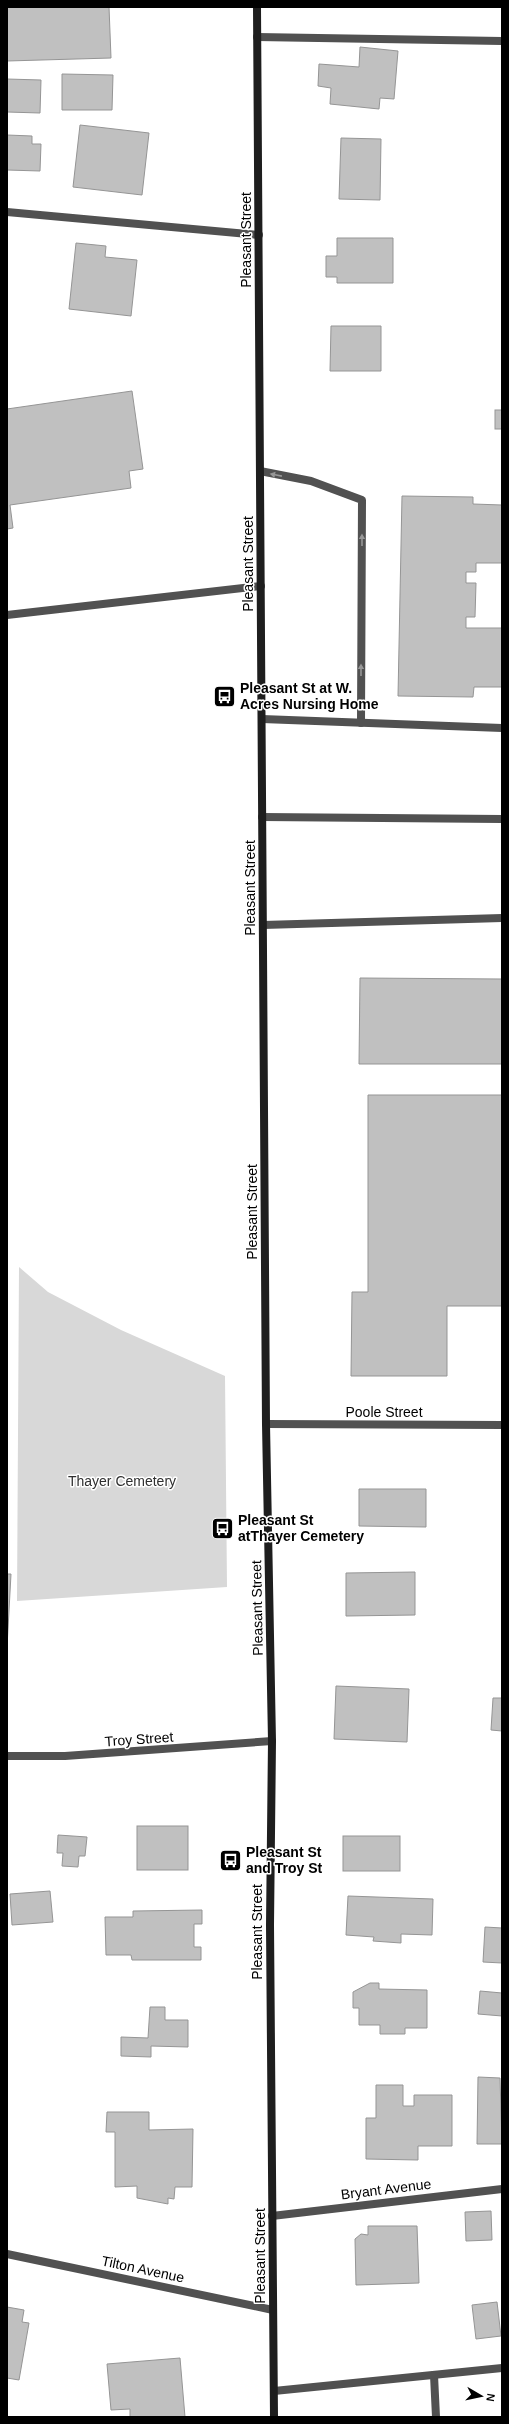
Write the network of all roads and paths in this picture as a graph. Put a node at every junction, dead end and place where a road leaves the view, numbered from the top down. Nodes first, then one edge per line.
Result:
1 (257, 7) edge
2 (257, 37) junction
3 (502, 41) edge
4 (7, 212) edge
5 (259, 235) junction
6 (260, 472) junction
7 (261, 586) junction
8 (7, 615) edge
9 (262, 719) junction
10 (361, 723) junction
11 (502, 728) edge
12 (262, 817) junction
13 (502, 820) edge
14 (502, 918) edge
15 (263, 925) junction
16 (266, 1424) junction
17 (502, 1425) edge
18 (272, 1741) junction
19 (7, 1756) edge
20 (502, 2189) edge
21 (272, 2216) junction
22 (7, 2254) edge
23 (273, 2310) junction
24 (502, 2368) edge
25 (434, 2375) junction
26 (274, 2391) junction
27 (274, 2417) edge
28 (436, 2417) edge

1 - 2 main road, Pleasant Street
2 - 3 street
2 - 5 main road, Pleasant Street
4 - 5 street
5 - 6 main road, Pleasant Street
6 - 7 main road, Pleasant Street
10 -> 6 street
7 - 8 street
7 - 9 main road, Pleasant Street
9 - 10 street
9 - 12 main road, Pleasant Street
10 - 11 street
12 - 13 street
12 - 15 main road, Pleasant Street
14 - 15 street
15 - 16 main road, Pleasant Street
16 - 17 street, Poole Street
16 - 18 main road, Pleasant Street
18 - 19 street, Troy Street
18 - 21 main road, Pleasant Street
20 - 21 street, Bryant Avenue
21 - 23 main road, Pleasant Street
22 - 23 street, Tilton Avenue
23 - 26 main road, Pleasant Street
24 - 25 street
25 - 26 street
25 - 28 street
26 - 27 main road, Pleasant Street

